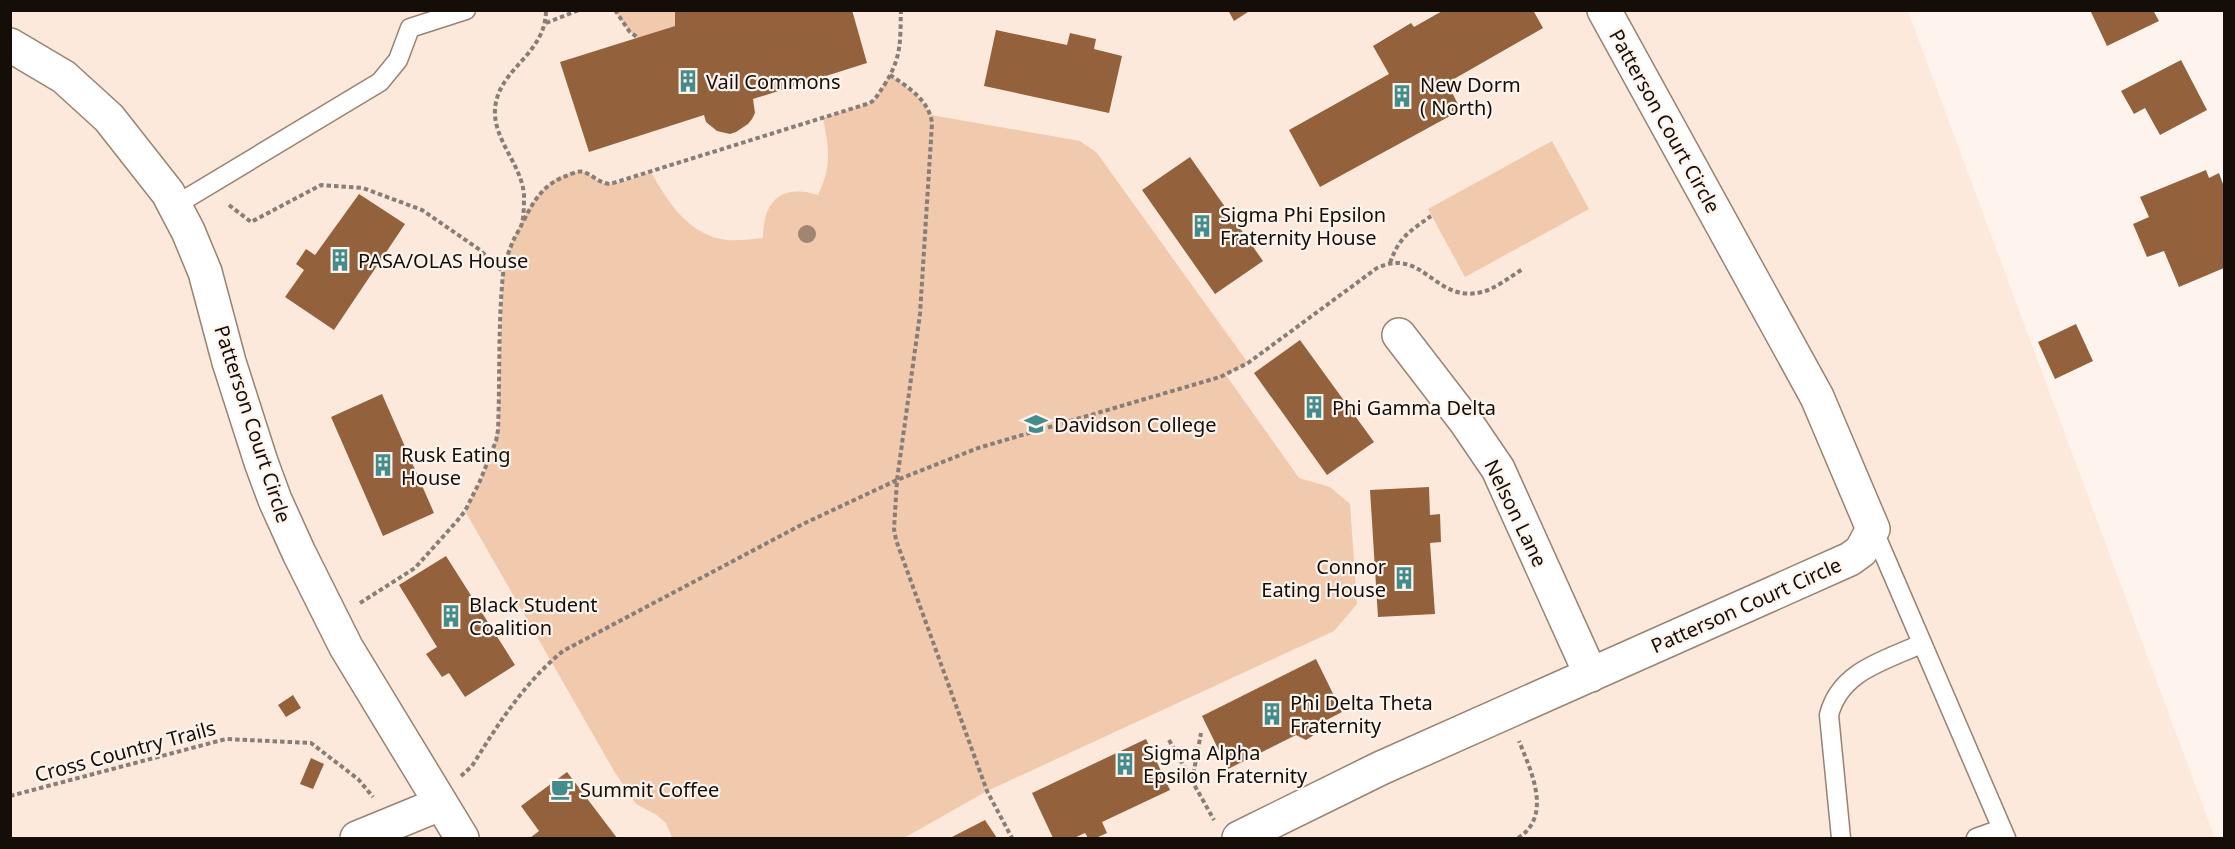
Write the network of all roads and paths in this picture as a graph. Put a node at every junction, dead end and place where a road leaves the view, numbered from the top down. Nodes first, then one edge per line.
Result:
1 (466, 10) edge
2 (546, 10) edge
3 (579, 10) edge
4 (615, 10) edge
5 (901, 10) edge
6 (1604, 10) edge
7 (546, 23) junction
8 (638, 38) dead end
9 (10, 45) edge
10 (890, 75) junction
11 (229, 205) dead end
12 (174, 206) junction
13 (1431, 216) dead end
14 (522, 223) junction
15 (1390, 263) junction
16 (1523, 269) dead end
17 (504, 272) junction
18 (1399, 335) dead end
19 (897, 480) junction
20 (1874, 529) junction
21 (354, 607) dead end
22 (1921, 644) junction
23 (1591, 675) junction
24 (1201, 733) dead end
25 (1518, 737) dead end
26 (1169, 740) dead end
27 (1192, 782) junction
28 (448, 792) junction
29 (10, 796) edge
30 (395, 823) junction
31 (1228, 832) edge
32 (2003, 833) edge
33 (357, 838) edge
34 (462, 838) edge
35 (1012, 838) edge
36 (1518, 838) edge
37 (1841, 838) edge
38 (1976, 838) edge

1 - 12 lane
2 - 7 path
3 - 7 path
4 - 8 path
5 - 10 path
6 - 20 street, Patterson Court Circle
7 - 14 path
9 - 12 street, Patterson Court Circle
10 - 14 path
10 - 19 path
11 - 17 path
12 - 28 street, Patterson Court Circle
13 - 15 path
14 - 17 path
15 - 16 path
15 - 19 path
17 - 21 path
18 - 23 street, Nelson Lane
19 - 28 path
19 - 35 path
20 - 22 lane
20 - 23 street, Patterson Court Circle
22 - 32 lane
22 - 37 lane
23 - 31 street, Patterson Court Circle
24 - 27 path
25 - 36 path
26 - 27 path
27 - 31 path
28 - 30 street
28 - 34 street, Patterson Court Circle
29 - 30 path, Cross Country Trails
30 - 33 street
32 - 38 lane

